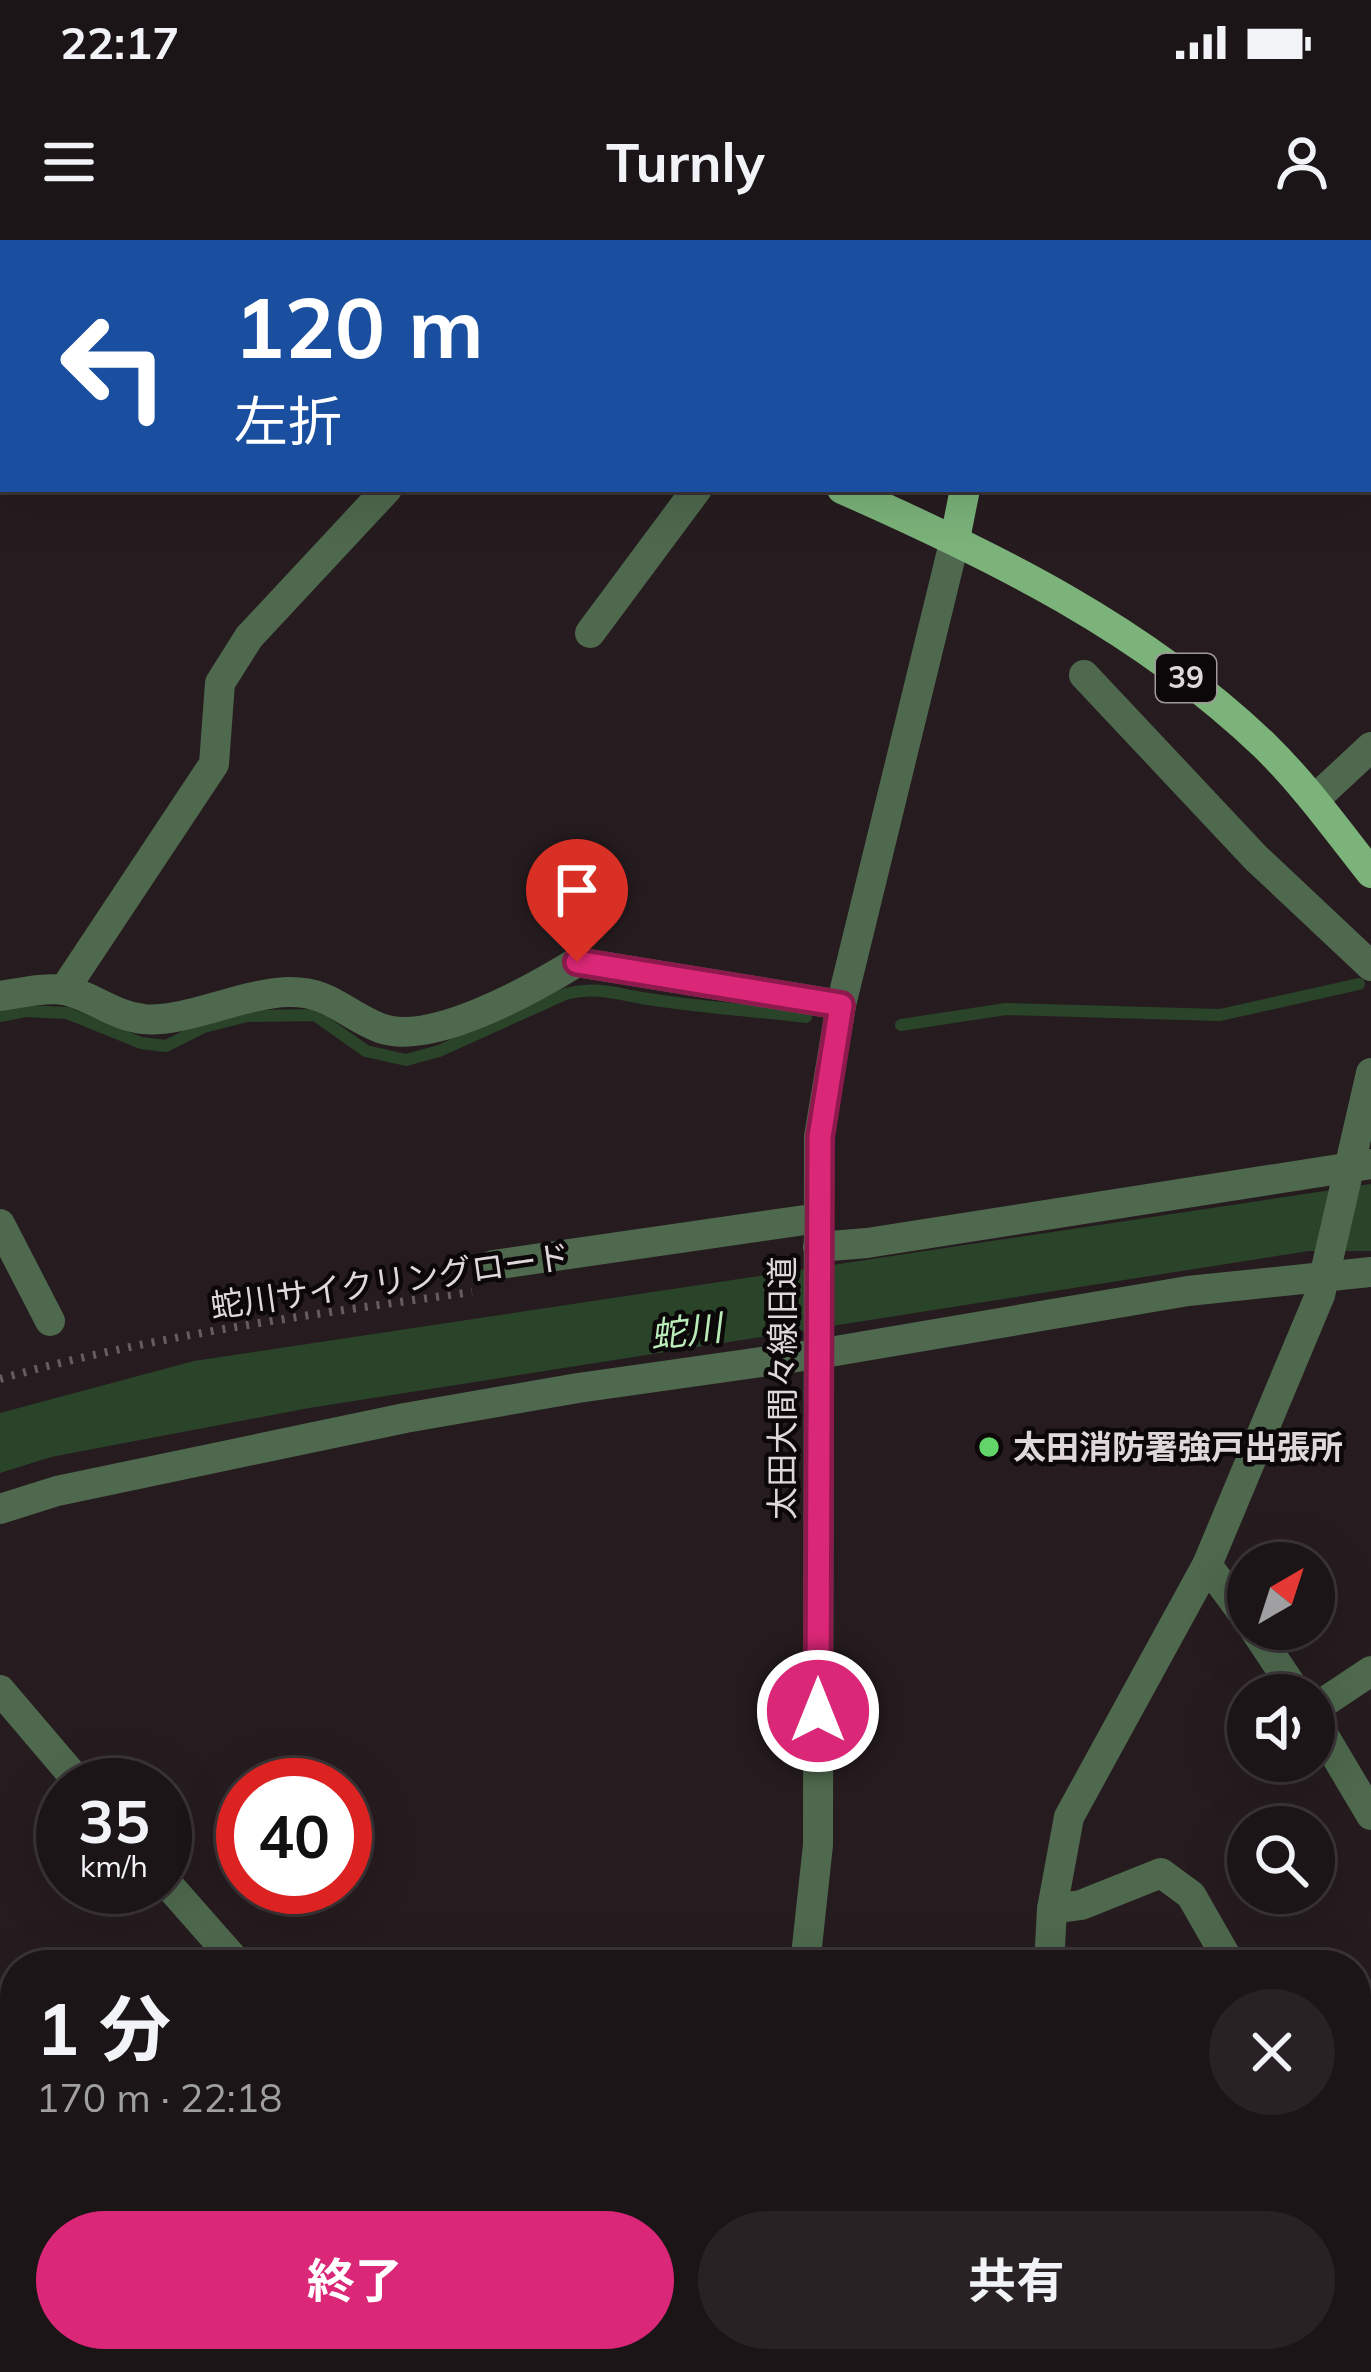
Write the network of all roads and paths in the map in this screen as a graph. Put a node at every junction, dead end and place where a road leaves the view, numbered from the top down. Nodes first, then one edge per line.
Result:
1 (385, 492) edge
2 (695, 492) edge
3 (849, 492) edge
4 (964, 492) edge
5 (955, 539) junction
6 (590, 633) dead end
7 (1084, 675) dead end
8 (1371, 747) edge
9 (1314, 800) junction
10 (1371, 873) edge
11 (1371, 967) edge
12 (64, 990) junction
13 (0, 996) edge
14 (841, 1005) junction
15 (1371, 1073) edge
16 (1355, 1170) edge
17 (0, 1224) edge
18 (818, 1241) junction
19 (1328, 1268) junction
20 (1371, 1272) edge
21 (491, 1278) joint
22 (50, 1321) dead end
23 (818, 1349) junction
24 (0, 1379) edge
25 (0, 1509) edge
26 (1207, 1565) junction
27 (1227, 1592) edge
28 (1371, 1671) edge
29 (0, 1690) edge
30 (1335, 1695) edge
31 (1335, 1754) edge
32 (58, 1758) edge
33 (1371, 1815) edge
34 (1052, 1909) junction
35 (192, 1913) edge
36 (223, 1950) edge
37 (807, 1950) edge
38 (1050, 1950) edge
39 (1222, 1950) edge

1 - 12 street
2 - 6 street
3 - 5 main road, 39
4 - 5 main road
5 - 9 main road, 39
5 - 14 street, 太田大間々線旧道
7 - 11 street
8 - 9 street
9 - 10 main road, 39
12 - 13 street
12 - 14 street
14 - 18 street, 太田大間々線旧道
15 - 16 street
16 - 18 street
16 - 19 street
17 - 22 street
18 - 21 street
18 - 23 street, 太田大間々線旧道
19 - 20 street
19 - 23 street
19 - 26 street
21 - 24 path, 蛇川サイクリングロード
23 - 25 street
23 - 37 street, 太田大間々線旧道
26 - 27 street
26 - 34 street
28 - 30 street
29 - 32 street
31 - 33 street
34 - 38 street
34 - 39 street
35 - 36 street

